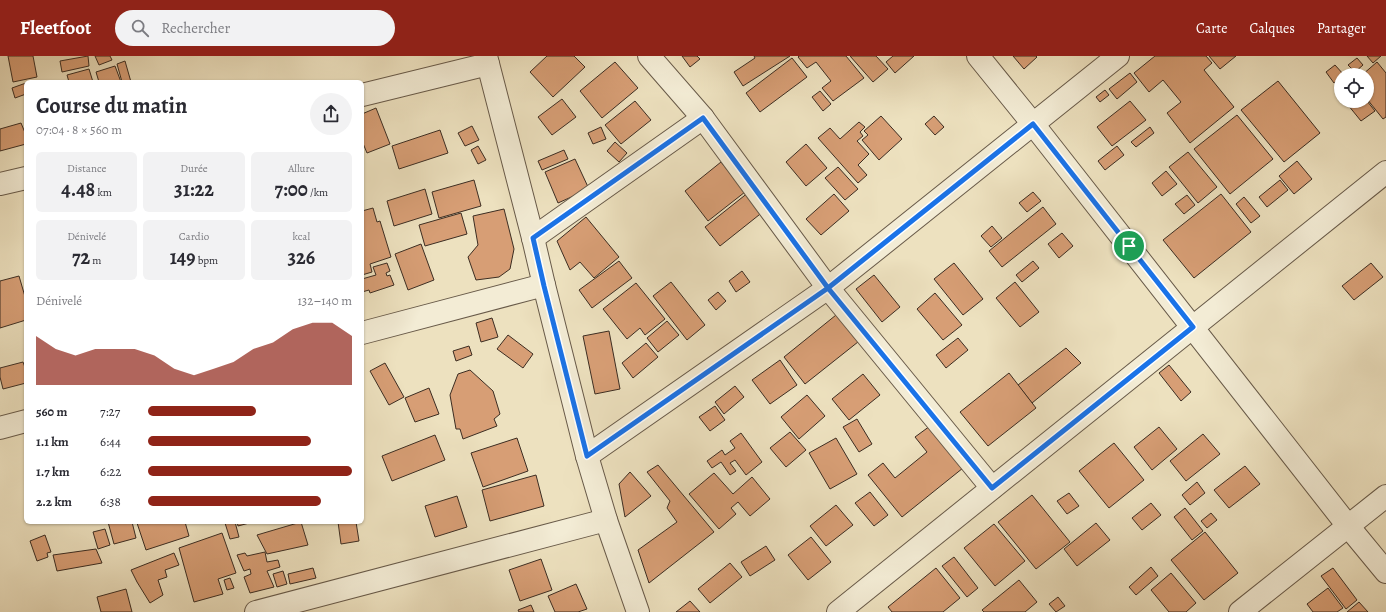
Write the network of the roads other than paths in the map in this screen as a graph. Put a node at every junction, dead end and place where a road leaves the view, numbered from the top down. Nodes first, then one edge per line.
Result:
1 (649, 56) edge
2 (978, 56) edge
3 (1118, 56) edge
4 (487, 60) edge
5 (364, 94) edge
6 (703, 118) junction
7 (1033, 124) junction
8 (1386, 172) edge
9 (24, 178) edge
10 (0, 184) edge
11 (533, 238) junction
12 (544, 286) junction
13 (828, 288) junction
14 (1193, 327) junction
15 (364, 332) edge
16 (24, 422) edge
17 (0, 428) edge
18 (587, 456) junction
19 (992, 488) junction
20 (1386, 496) edge
21 (606, 520) junction
22 (1348, 526) junction
23 (1386, 572) edge
24 (848, 609) edge
25 (256, 612) edge
26 (638, 612) edge
27 (1240, 612) edge

1 - 6 street
2 - 7 street
3 - 7 street
4 - 5 street
4 - 11 street
6 - 11 street
6 - 13 street
7 - 13 street
7 - 14 street
8 - 14 street
9 - 10 street
11 - 12 street
12 - 15 street
12 - 18 street
13 - 18 street
13 - 19 street
14 - 19 street
14 - 22 street
16 - 17 street
18 - 21 street
19 - 24 street
20 - 22 street
21 - 25 street
21 - 26 street
22 - 23 street
22 - 27 street

